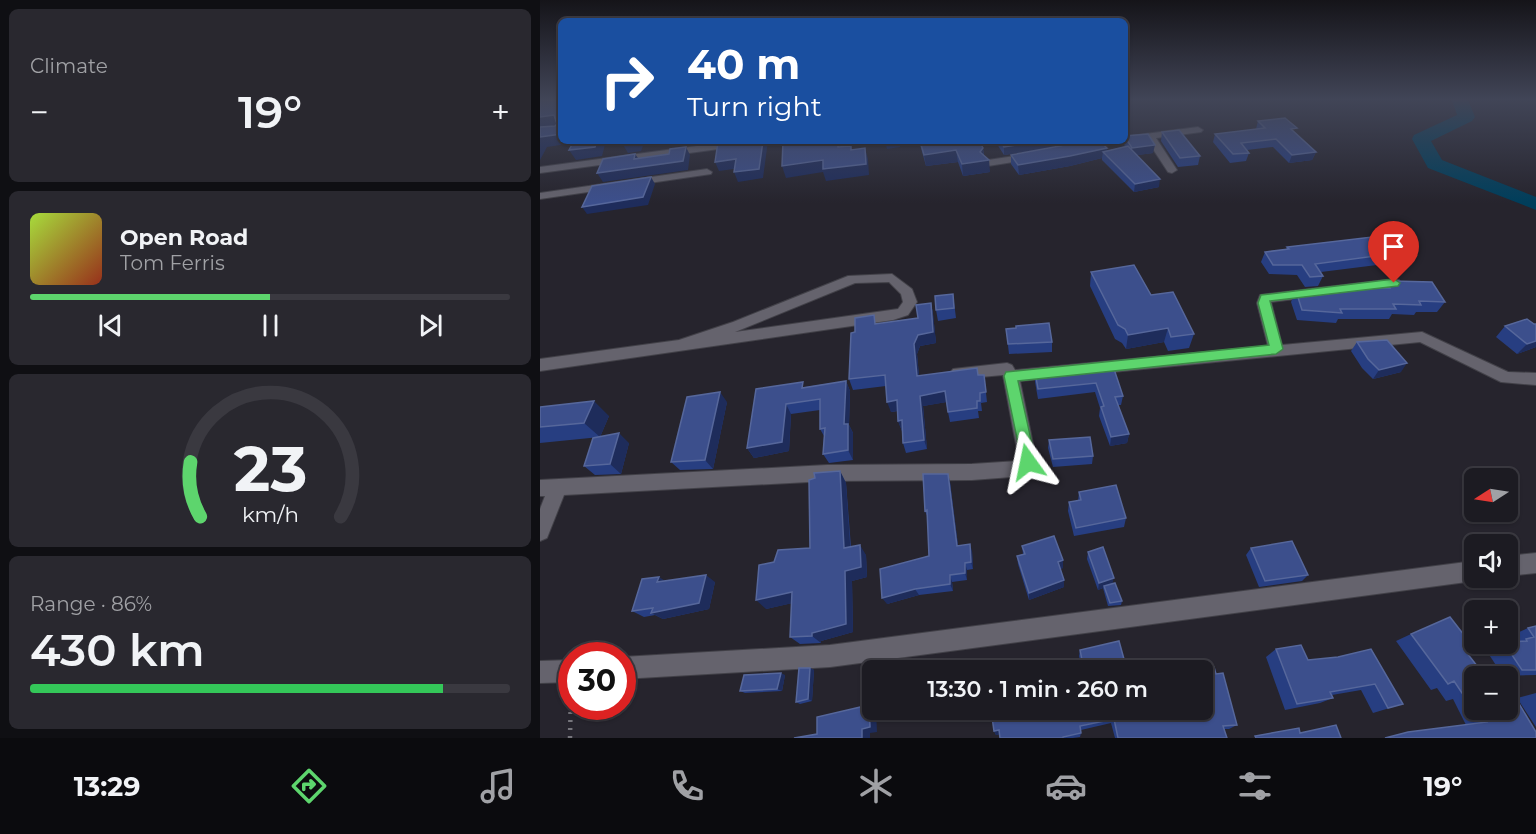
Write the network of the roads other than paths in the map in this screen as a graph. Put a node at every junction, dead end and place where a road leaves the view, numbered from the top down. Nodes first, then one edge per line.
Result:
1 (1162, 134) edge
2 (1150, 136) junction
3 (1128, 140) edge
4 (734, 144) edge
5 (1094, 144) edge
6 (1072, 147) edge
7 (1042, 155) edge
8 (988, 163) edge
9 (540, 170) edge
10 (1172, 170) dead end
11 (707, 172) dead end
12 (540, 196) edge
13 (1394, 283) edge
14 (677, 346) junction
15 (1276, 349) junction
16 (540, 365) edge
17 (939, 375) edge
18 (1011, 376) junction
19 (1536, 379) edge
20 (549, 487) edge
21 (540, 532) edge
22 (1536, 563) edge
23 (1518, 565) edge
24 (1464, 572) edge
25 (636, 667) edge
26 (558, 671) edge
27 (540, 672) edge

1 - 2 street
2 - 3 street
2 - 10 street
4 - 9 street
5 - 6 street
7 - 8 street
11 - 12 street
13 - 15 street
14 - 14 street
14 - 16 street
15 - 18 street
15 - 19 street
17 - 18 street
18 - 20 street
20 - 21 street
22 - 23 street
24 - 25 street
26 - 27 street

